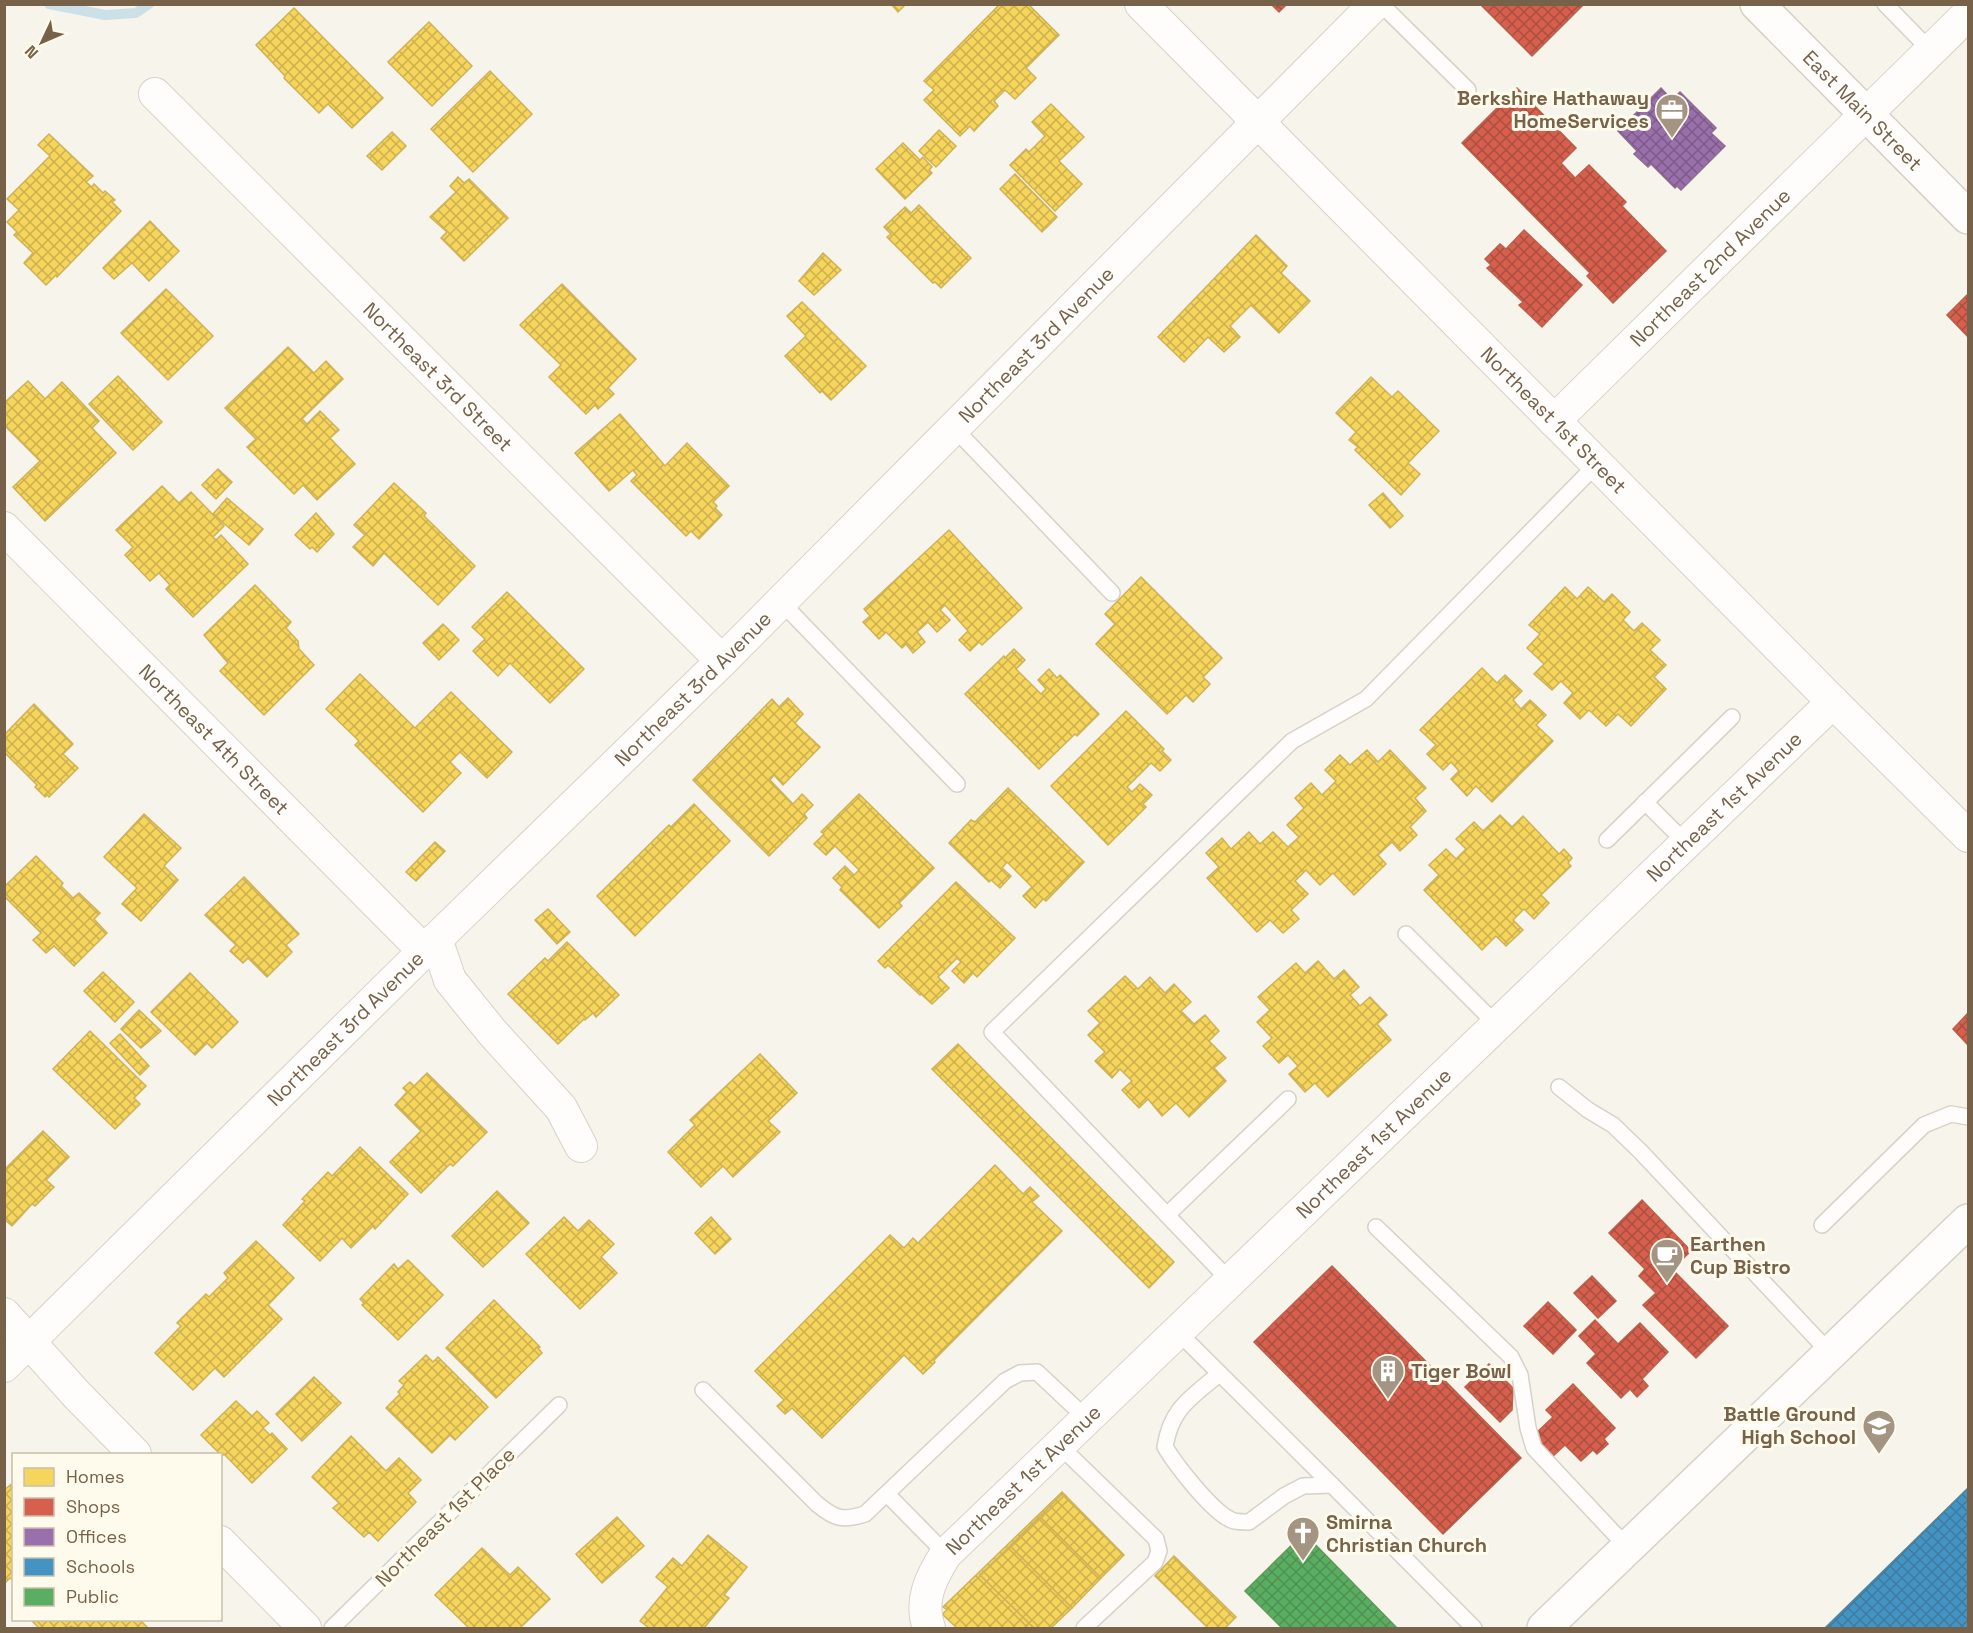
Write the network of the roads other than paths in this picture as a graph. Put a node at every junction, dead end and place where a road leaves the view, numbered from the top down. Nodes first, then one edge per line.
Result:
1 (1141, 4) edge
2 (1375, 4) edge
3 (1381, 4) edge
4 (1757, 4) edge
5 (1885, 4) edge
6 (1968, 14) edge
7 (1932, 52) junction
8 (1468, 90) dead end
9 (155, 94) dead end
10 (1866, 114) junction
11 (1258, 124) junction
12 (1968, 217) edge
13 (1554, 421) junction
14 (954, 428) junction
15 (1597, 464) junction
16 (4, 528) edge
17 (1112, 593) dead end
18 (781, 602) junction
19 (722, 661) junction
20 (1833, 702) junction
21 (1732, 717) dead end
22 (957, 784) dead end
23 (1645, 802) junction
24 (1968, 836) edge
25 (1607, 840) dead end
26 (1686, 843) junction
27 (1406, 934) dead end
28 (430, 945) junction
29 (1497, 1025) junction
30 (1559, 1087) dead end
31 (1288, 1099) dead end
32 (1968, 1117) edge
33 (581, 1146) dead end
34 (1167, 1215) junction
35 (1968, 1221) edge
36 (1822, 1225) dead end
37 (1376, 1227) dead end
38 (1230, 1281) junction
39 (4, 1314) edge
40 (1177, 1331) junction
41 (30, 1341) junction
42 (1830, 1353) junction
43 (4, 1366) edge
44 (1219, 1374) junction
45 (703, 1390) dead end
46 (559, 1405) dead end
47 (1086, 1418) junction
48 (1059, 1445) junction
49 (133, 1453) edge
50 (1332, 1485) junction
51 (887, 1494) junction
52 (222, 1544) edge
53 (1627, 1547) junction
54 (946, 1554) junction
55 (1554, 1625) edge
56 (305, 1629) edge
57 (332, 1629) edge
58 (929, 1629) edge
59 (1084, 1629) edge
60 (1474, 1629) edge

1 - 11 street, Northeast 1st Street
2 - 11 street, Northeast 3rd Avenue
3 - 8 lane
4 - 10 street, East Main Street
5 - 7 lane
6 - 7 street, Northeast 2nd Avenue
7 - 10 street, Northeast 2nd Avenue
9 - 19 street, Northeast 3rd Street
10 - 12 street, East Main Street
10 - 13 street, Northeast 2nd Avenue
11 - 13 street, Northeast 1st Street
11 - 14 street, Northeast 3rd Avenue
13 - 15 street, Northeast 1st Street
14 - 17 lane
14 - 18 street, Northeast 3rd Avenue
15 - 20 street, Northeast 1st Street
15 - 34 lane
16 - 28 street, Northeast 4th Street
18 - 19 street, Northeast 3rd Avenue
18 - 22 lane
19 - 28 street, Northeast 3rd Avenue
20 - 24 street, Northeast 1st Street
20 - 26 street, Northeast 1st Avenue
21 - 23 lane
23 - 25 lane
23 - 26 lane
26 - 29 street, Northeast 1st Avenue
27 - 29 lane
28 - 33 street
28 - 41 street, Northeast 3rd Avenue
29 - 38 street, Northeast 1st Avenue
30 - 42 lane
31 - 34 lane
32 - 36 lane
34 - 38 lane
35 - 42 street
37 - 53 lane
38 - 40 street, Northeast 1st Avenue
39 - 41 street
40 - 44 lane
40 - 47 street, Northeast 1st Avenue
41 - 43 street, Northeast 3rd Avenue
41 - 49 street
42 - 53 street
44 - 50 lane
44 - 50 lane
45 - 51 lane
46 - 57 lane, Northeast 1st Place
47 - 48 street, Northeast 1st Avenue
47 - 51 lane
48 - 54 street, Northeast 1st Avenue
48 - 59 lane
50 - 60 lane
51 - 54 lane
52 - 56 street
53 - 55 street
54 - 58 street, Northeast 1st Avenue

